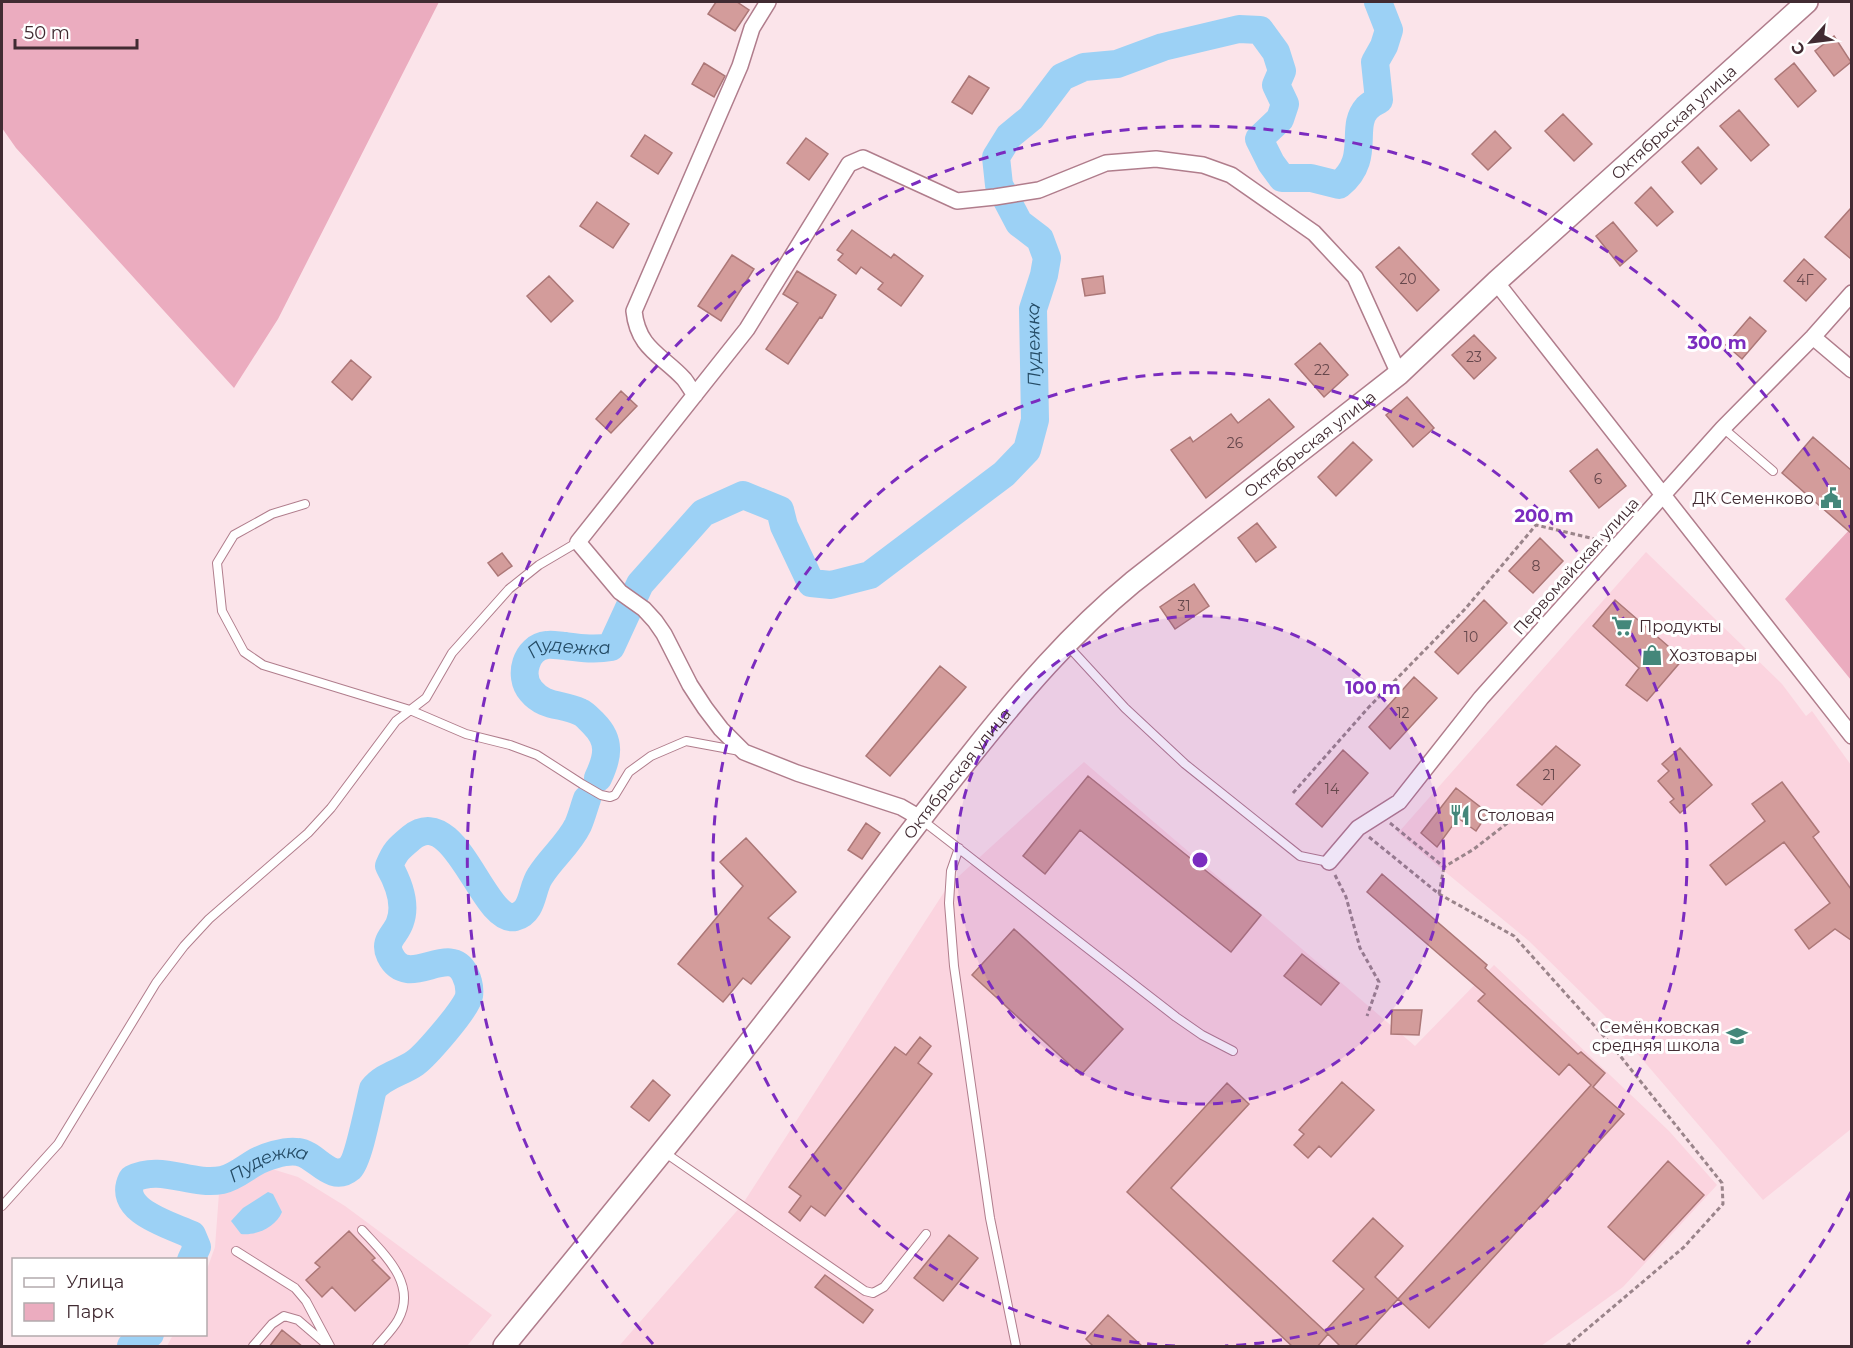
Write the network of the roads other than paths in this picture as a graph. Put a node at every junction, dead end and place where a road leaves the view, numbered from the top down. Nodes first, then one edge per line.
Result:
1 (768, 2) edge
2 (1807, 2) edge
3 (1496, 282) junction
4 (1851, 293) edge
5 (1813, 337) junction
6 (1851, 370) edge
7 (1399, 374) junction
8 (695, 395) junction
9 (1723, 429) junction
10 (1773, 471) dead end
11 (1663, 496) junction
12 (305, 504) dead end
13 (578, 542) junction
14 (1066, 643) junction
15 (410, 710) junction
16 (1851, 735) edge
17 (744, 752) junction
18 (920, 818) junction
19 (959, 848) junction
20 (1329, 862) joint
21 (1233, 1051) dead end
22 (663, 1151) junction
23 (2, 1206) edge
24 (362, 1230) dead end
25 (926, 1234) dead end
26 (236, 1251) dead end
27 (330, 1346) edge
28 (253, 1347) edge
29 (377, 1347) edge
30 (504, 1347) edge
31 (1016, 1347) edge

1 - 8 street
2 - 3 street, Октябрьская улица
3 - 7 street, Октябрьская улица
3 - 11 street
4 - 5 street, Первомайская улица
5 - 6 street
5 - 9 street, Первомайская улица
7 - 8 street
7 - 14 street, Октябрьская улица
8 - 13 street
9 - 10 lane
9 - 11 street, Первомайская улица
11 - 16 street
11 - 20 street, Первомайская улица
12 - 15 lane
13 - 15 lane
13 - 17 street
14 - 18 street, Октябрьская улица
14 - 20 lane
15 - 17 lane
15 - 23 lane
17 - 18 street
18 - 19 lane
18 - 22 street, Октябрьская улица
19 - 21 lane
19 - 31 lane
22 - 25 lane
22 - 30 street, Октябрьская улица
24 - 29 lane
26 - 27 lane
27 - 28 lane

